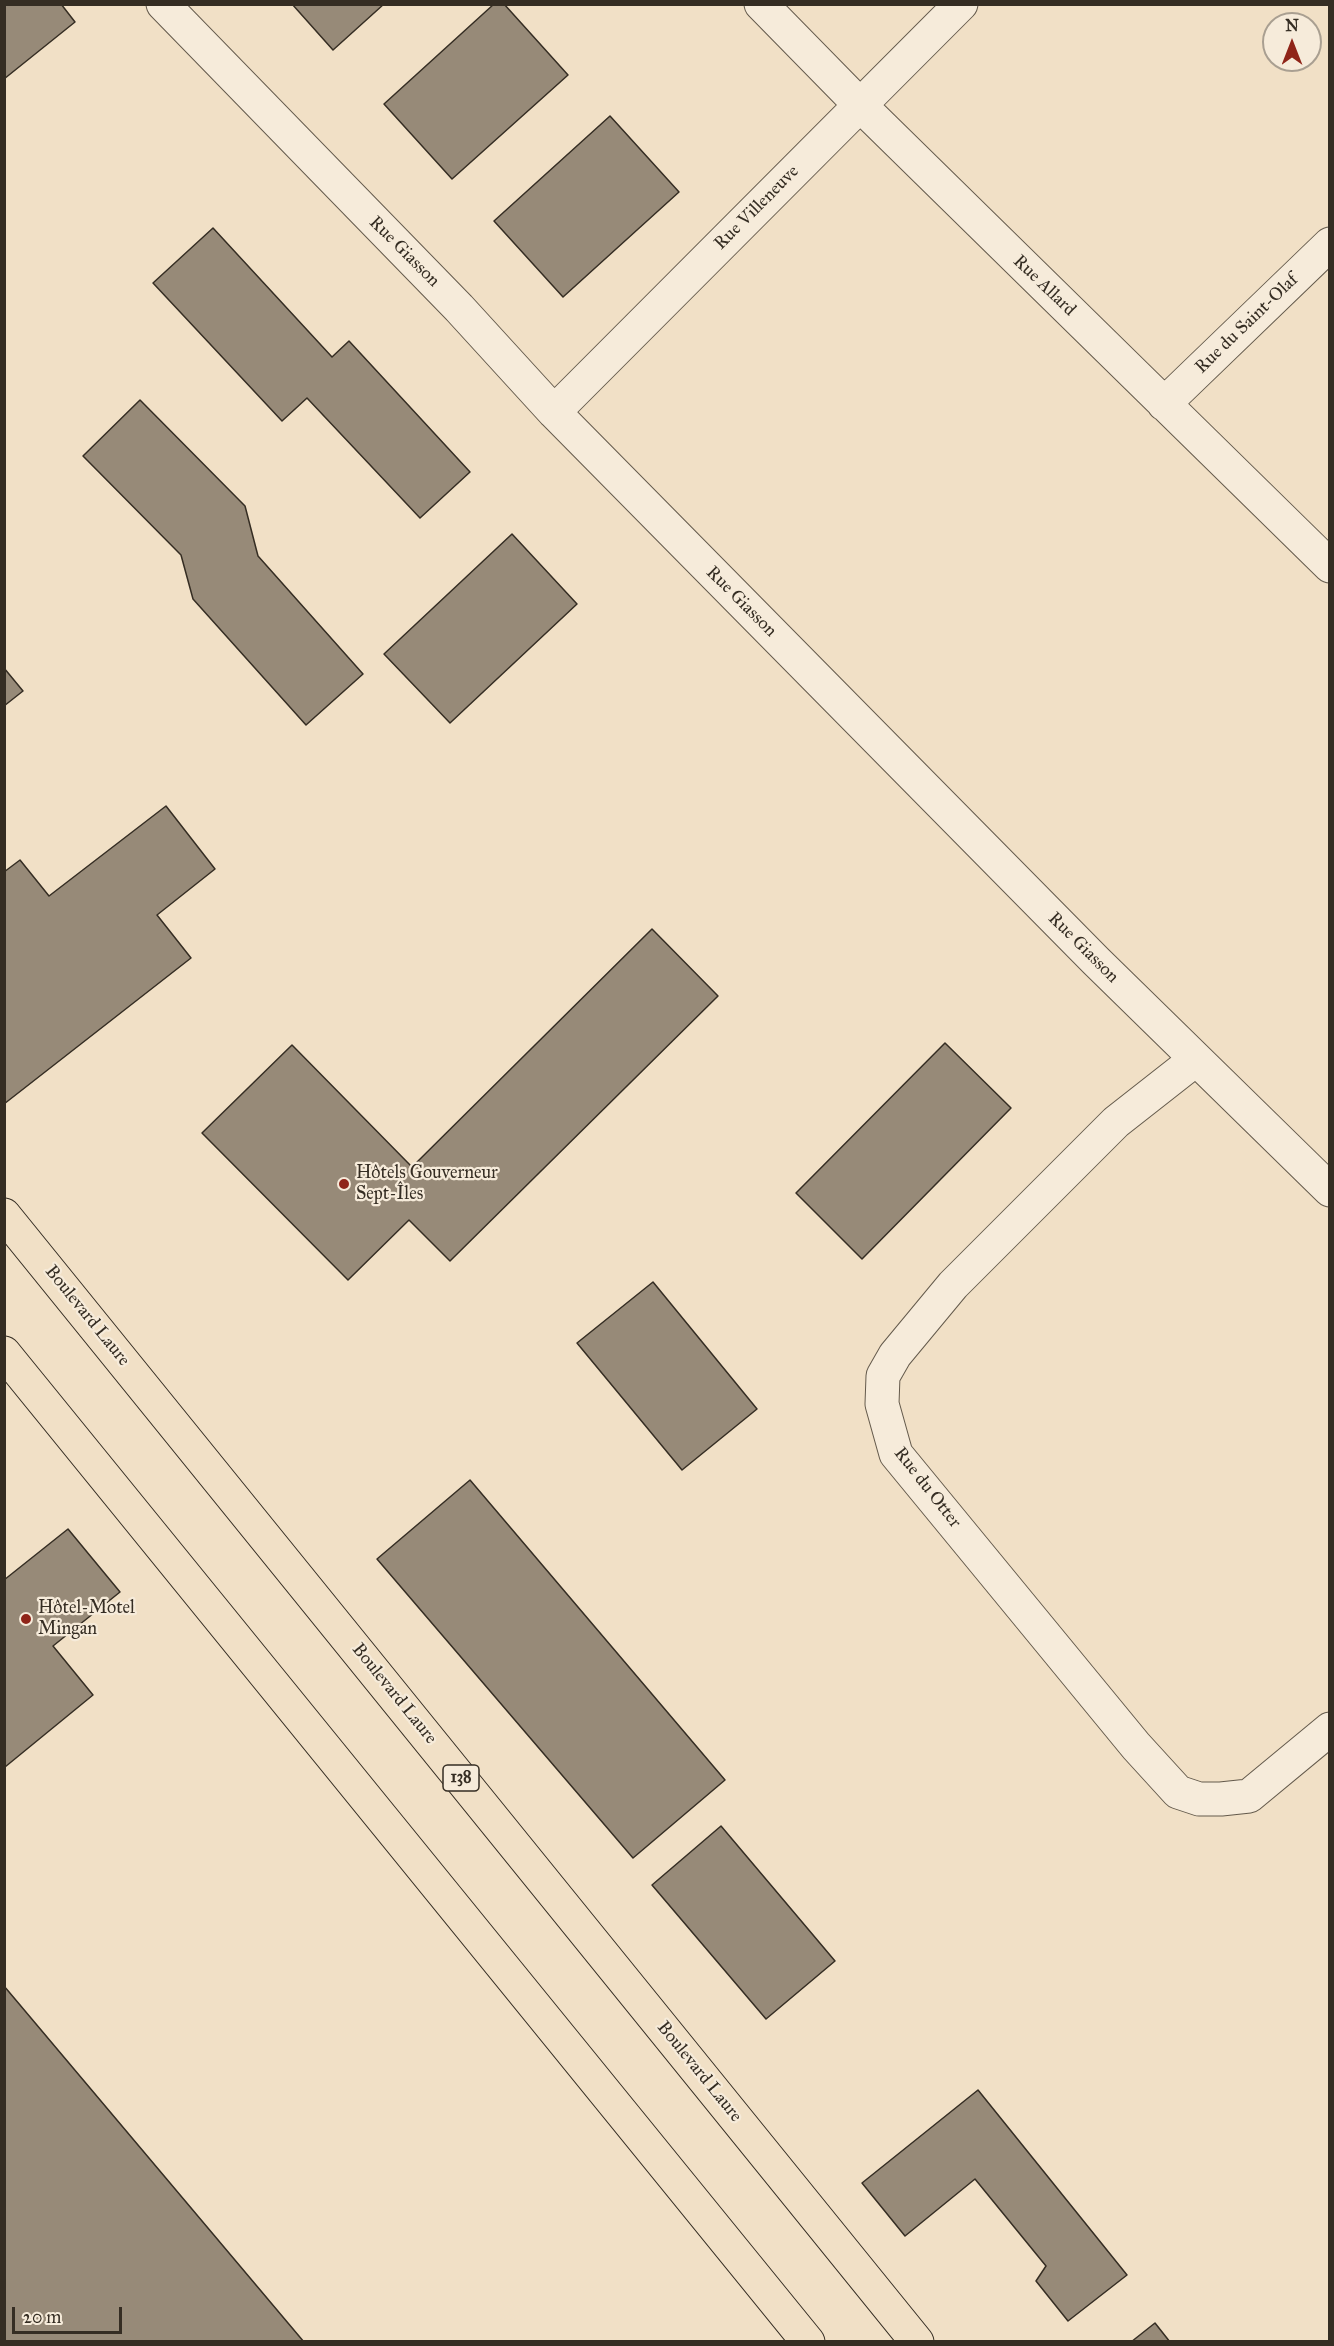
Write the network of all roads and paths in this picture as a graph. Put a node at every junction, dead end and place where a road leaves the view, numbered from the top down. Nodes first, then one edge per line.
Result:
1 (163, 4) edge
2 (761, 4) edge
3 (961, 4) edge
4 (860, 105) junction
5 (1329, 244) edge
6 (1164, 404) junction
7 (554, 412) junction
8 (1329, 566) edge
9 (1195, 1060) junction
10 (1329, 1191) edge
11 (4, 1215) edge
12 (4, 1353) edge
13 (1329, 1729) edge
14 (808, 2342) edge
15 (917, 2342) edge

1 - 7 street, Rue Giasson
2 - 4 street, Rue Allard
3 - 4 street, Rue Villeneuve
4 - 6 street, Rue Allard
4 - 7 street, Rue Villeneuve
5 - 6 street, Rue du Saint-Olaf
6 - 8 street, Rue Allard
7 - 9 street, Rue Giasson
9 - 10 street, Rue Giasson
9 - 13 street, Rue du Otter
11 - 15 highway, Boulevard Laure / 138
12 - 14 highway

